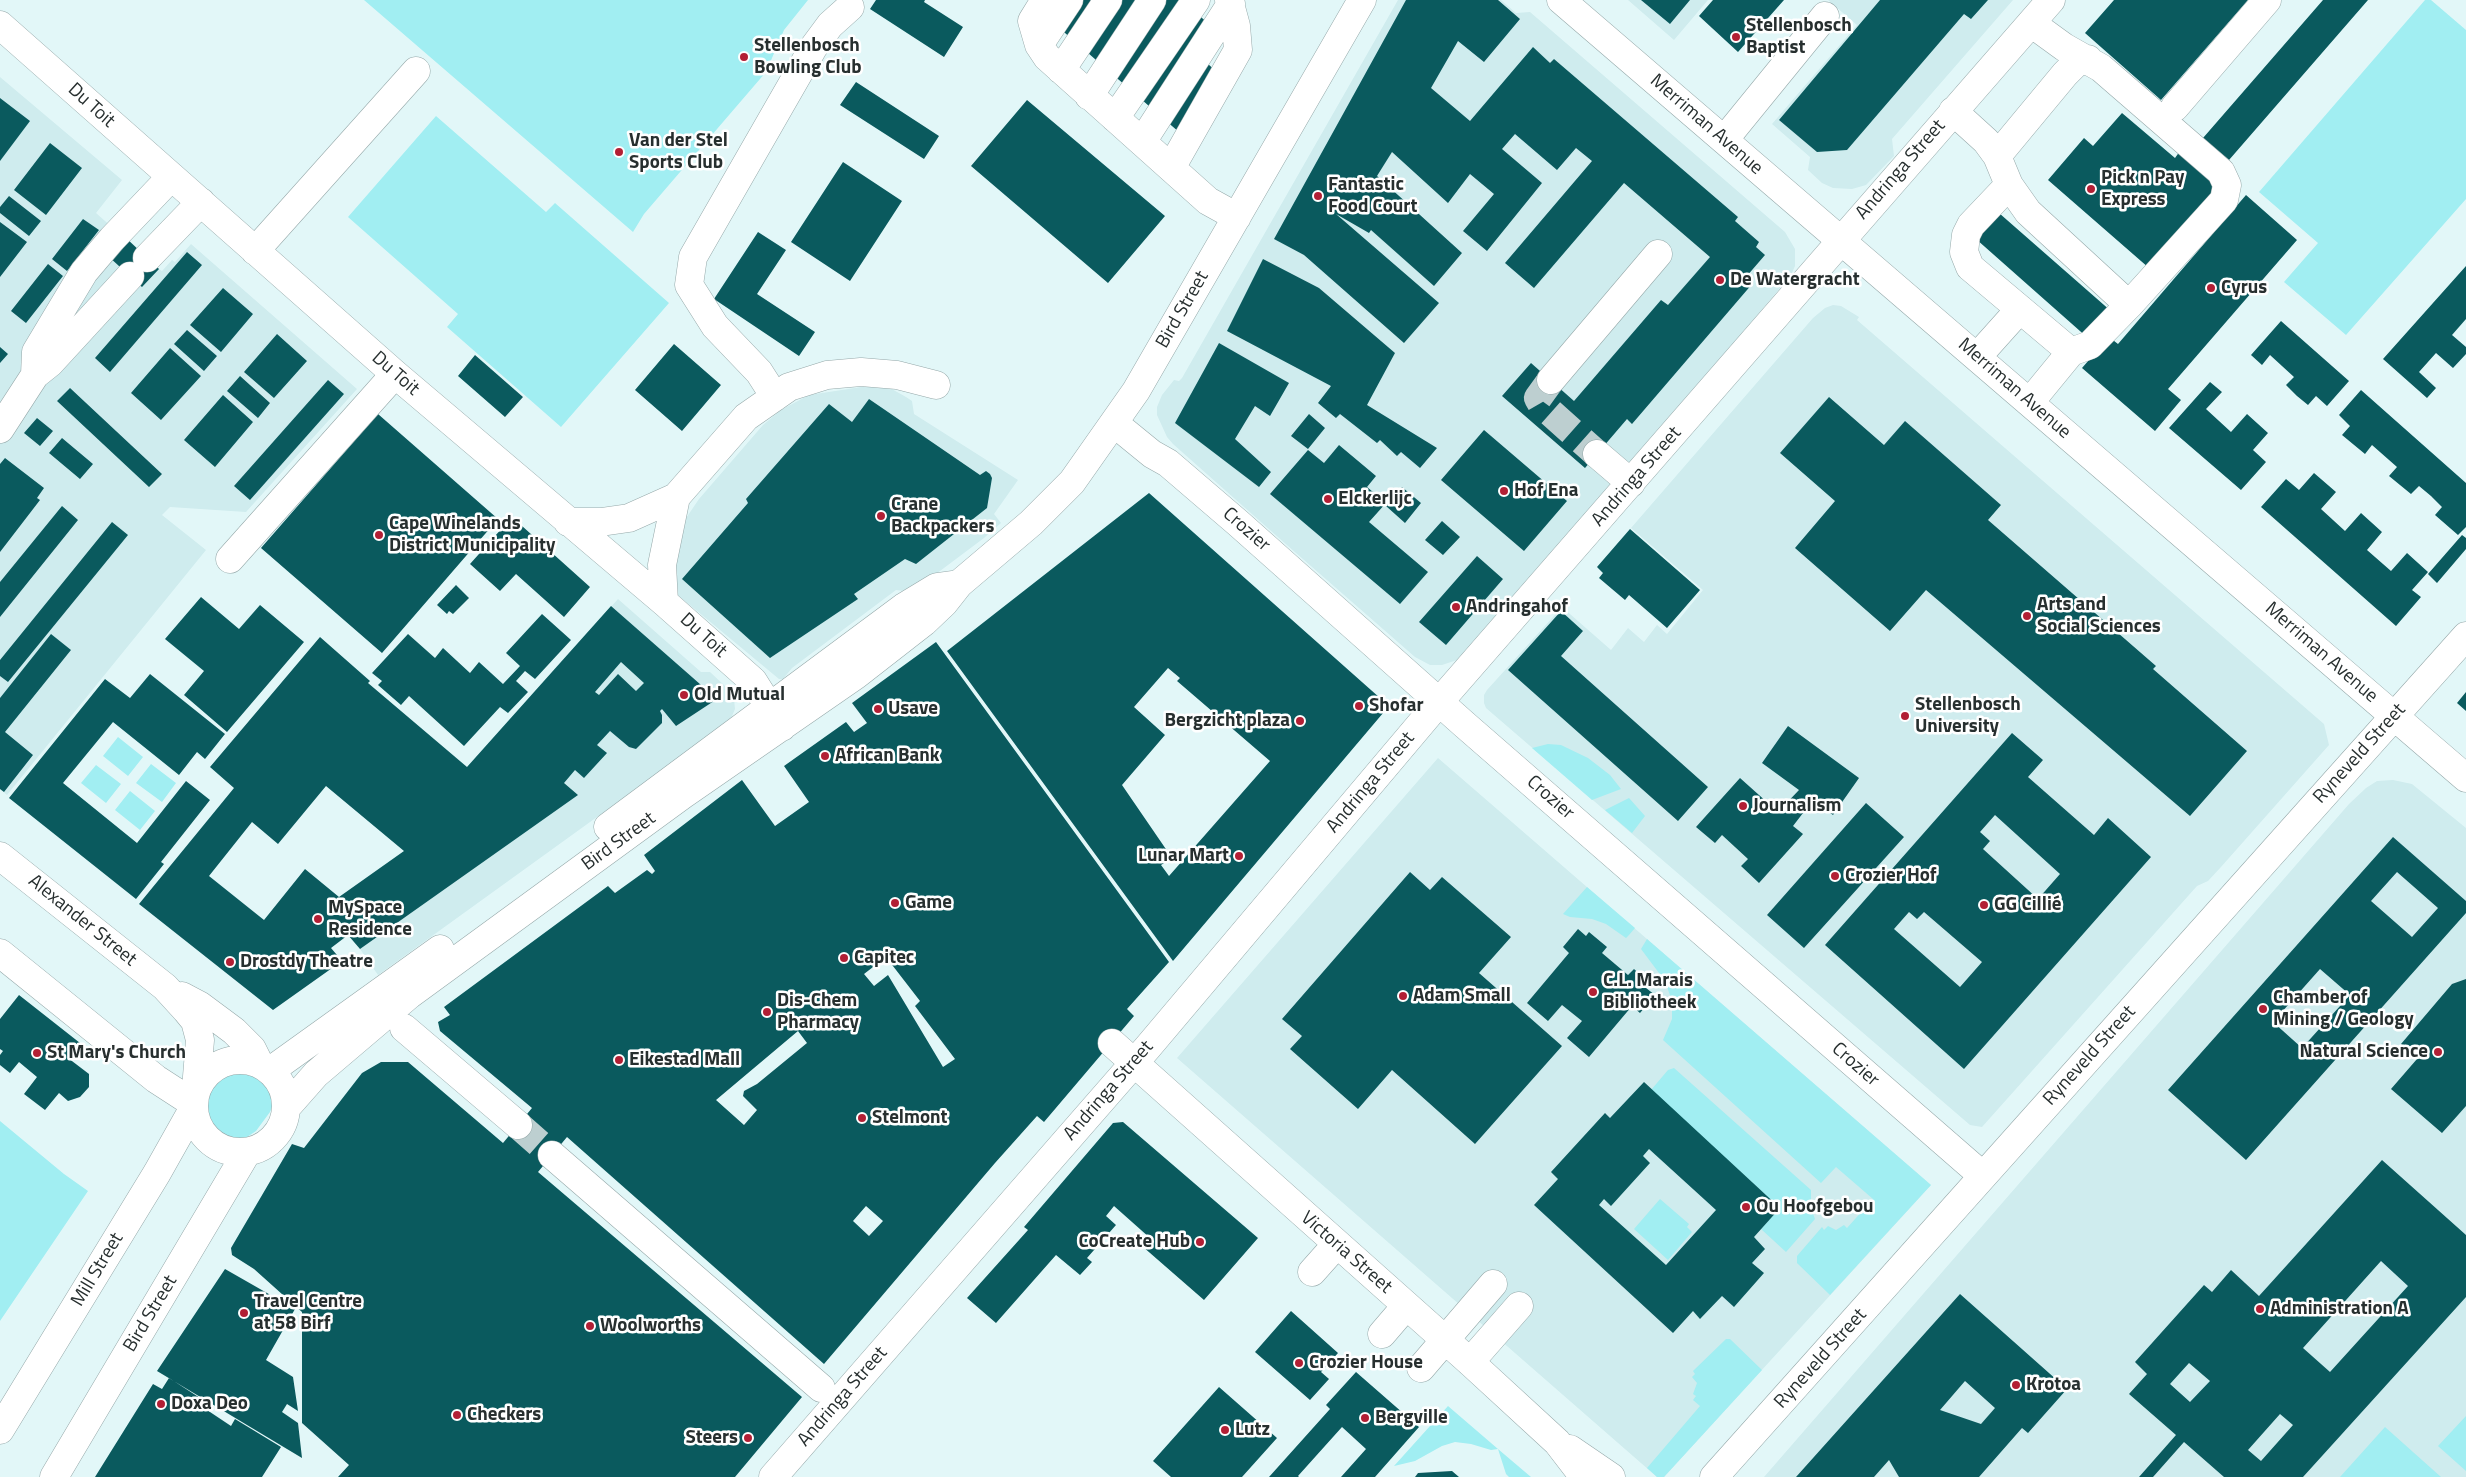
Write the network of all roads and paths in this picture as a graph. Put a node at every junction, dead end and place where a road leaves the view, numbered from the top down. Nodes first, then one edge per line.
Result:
1 (1045, 0) edge
2 (1069, 0) edge
3 (1087, 0) edge
4 (1108, 0) edge
5 (1131, 0) edge
6 (1152, 0) edge
7 (1174, 0) edge
8 (1196, 0) edge
9 (1362, 0) edge
10 (1561, 0) edge
11 (2051, 0) edge
12 (2267, 0) edge
13 (850, 7) dead end
14 (1228, 8) edge
15 (1825, 16) dead end
16 (2031, 23) junction
17 (0, 25) edge
18 (2088, 59) junction
19 (416, 72) dead end
20 (1102, 107) junction
21 (2175, 107) dead end
22 (1953, 111) junction
23 (1724, 140) junction
24 (1997, 156) junction
25 (171, 177) junction
26 (2009, 184) junction
27 (200, 202) junction
28 (1237, 217) junction
29 (1839, 241) junction
30 (256, 251) junction
31 (1658, 254) dead end
32 (2129, 305) junction
33 (2020, 309) junction
34 (2071, 352) junction
35 (1978, 357) junction
36 (395, 374) junction
37 (35, 375) junction
38 (1551, 380) tunnel mouth
39 (936, 385) dead end
40 (775, 397) junction
41 (10, 398) edge
42 (2030, 402) junction
43 (1114, 423) junction
44 (0, 429) edge
45 (1597, 454) tunnel mouth
46 (1631, 483) junction
47 (676, 497) junction
48 (568, 522) junction
49 (230, 559) dead end
50 (664, 602) junction
51 (2466, 636) edge
52 (1440, 701) junction
53 (2394, 716) junction
54 (776, 717) junction
55 (2466, 778) edge
56 (0, 856) edge
57 (0, 952) edge
58 (165, 987) junction
59 (404, 1028) dead end
60 (1112, 1043) dead end
61 (1134, 1063) junction
62 (264, 1067) junction
63 (194, 1100) junction
64 (286, 1108) junction
65 (518, 1125) tunnel mouth
66 (247, 1152) junction
67 (552, 1155) tunnel mouth
68 (1983, 1176) junction
69 (1336, 1245) junction
70 (1312, 1272) dead end
71 (1494, 1284) dead end
72 (1406, 1306) junction
73 (1519, 1306) dead end
74 (1382, 1334) dead end
75 (1444, 1340) junction
76 (1470, 1362) junction
77 (1420, 1368) dead end
78 (821, 1388) dead end
79 (0, 1430) edge
80 (1557, 1442) junction
81 (54, 1477) edge
82 (773, 1477) edge
83 (1584, 1477) edge
84 (1611, 1477) edge
85 (1714, 1477) edge

1 - 20 street
2 - 20 street
3 - 20 street
4 - 20 street
5 - 20 street
6 - 20 street
7 - 20 street
8 - 20 street
9 - 28 street, Bird Street
10 - 23 street, Merriman Avenue
11 - 16 street, Andringa Street
12 - 21 street
13 - 40 street
14 - 20 street
14 - 20 street
15 - 23 street
16 - 18 street
16 - 22 street, Andringa Street
17 - 25 street, Du Toit
18 - 24 street
18 - 32 street
19 - 30 street
20 - 28 street
22 - 24 street
22 - 29 street, Andringa Street
23 - 29 street, Merriman Avenue
24 - 26 street
25 - 27 street, Du Toit
25 - 37 street
26 - 32 street
26 - 33 street
27 - 30 street, Du Toit
27 - 37 street
28 - 43 street, Bird Street
29 - 35 street, Merriman Avenue
29 - 46 street, Andringa Street
30 - 36 street, Du Toit
31 - 38 street
32 - 34 street
33 - 34 street
33 - 35 street
34 - 42 street
35 - 42 street, Merriman Avenue
36 - 48 street, Du Toit
36 - 49 street
37 - 41 street
39 - 40 street
40 - 47 street
41 - 44 street
42 - 53 street, Merriman Avenue
43 - 52 street, Crozier
43 - 54 street, Bird Street
45 - 46 street
46 - 52 street, Andringa Street
47 - 48 street
47 - 50 street
48 - 50 street, Du Toit
50 - 54 street, Du Toit
51 - 53 street, Ryneveld Street
52 - 61 street, Andringa Street
52 - 68 street, Crozier
53 - 55 street, Merriman Avenue
53 - 68 street, Ryneveld Street
54 - 62 street, Bird Street
54 - 64 street, Bird Street
56 - 58 street, Alexander Street
57 - 63 street
58 - 62 street, Alexander Street
58 - 63 street, Alexander Street
59 - 65 street
60 - 61 street, Victoria Street
61 - 69 street, Victoria Street
61 - 82 street, Andringa Street
62 - 63 street
62 - 64 street
63 - 66 street
63 - 79 street, Mill Street
64 - 66 street
66 - 81 street, Bird Street
67 - 78 street
68 - 85 street, Ryneveld Street
69 - 70 street
69 - 72 street, Victoria Street
71 - 75 street
72 - 74 street
72 - 75 street, Victoria Street
73 - 76 street
75 - 76 street, Victoria Street
75 - 77 street
76 - 80 street, Victoria Street
80 - 83 street, Victoria Street
80 - 84 street, Victoria Street

